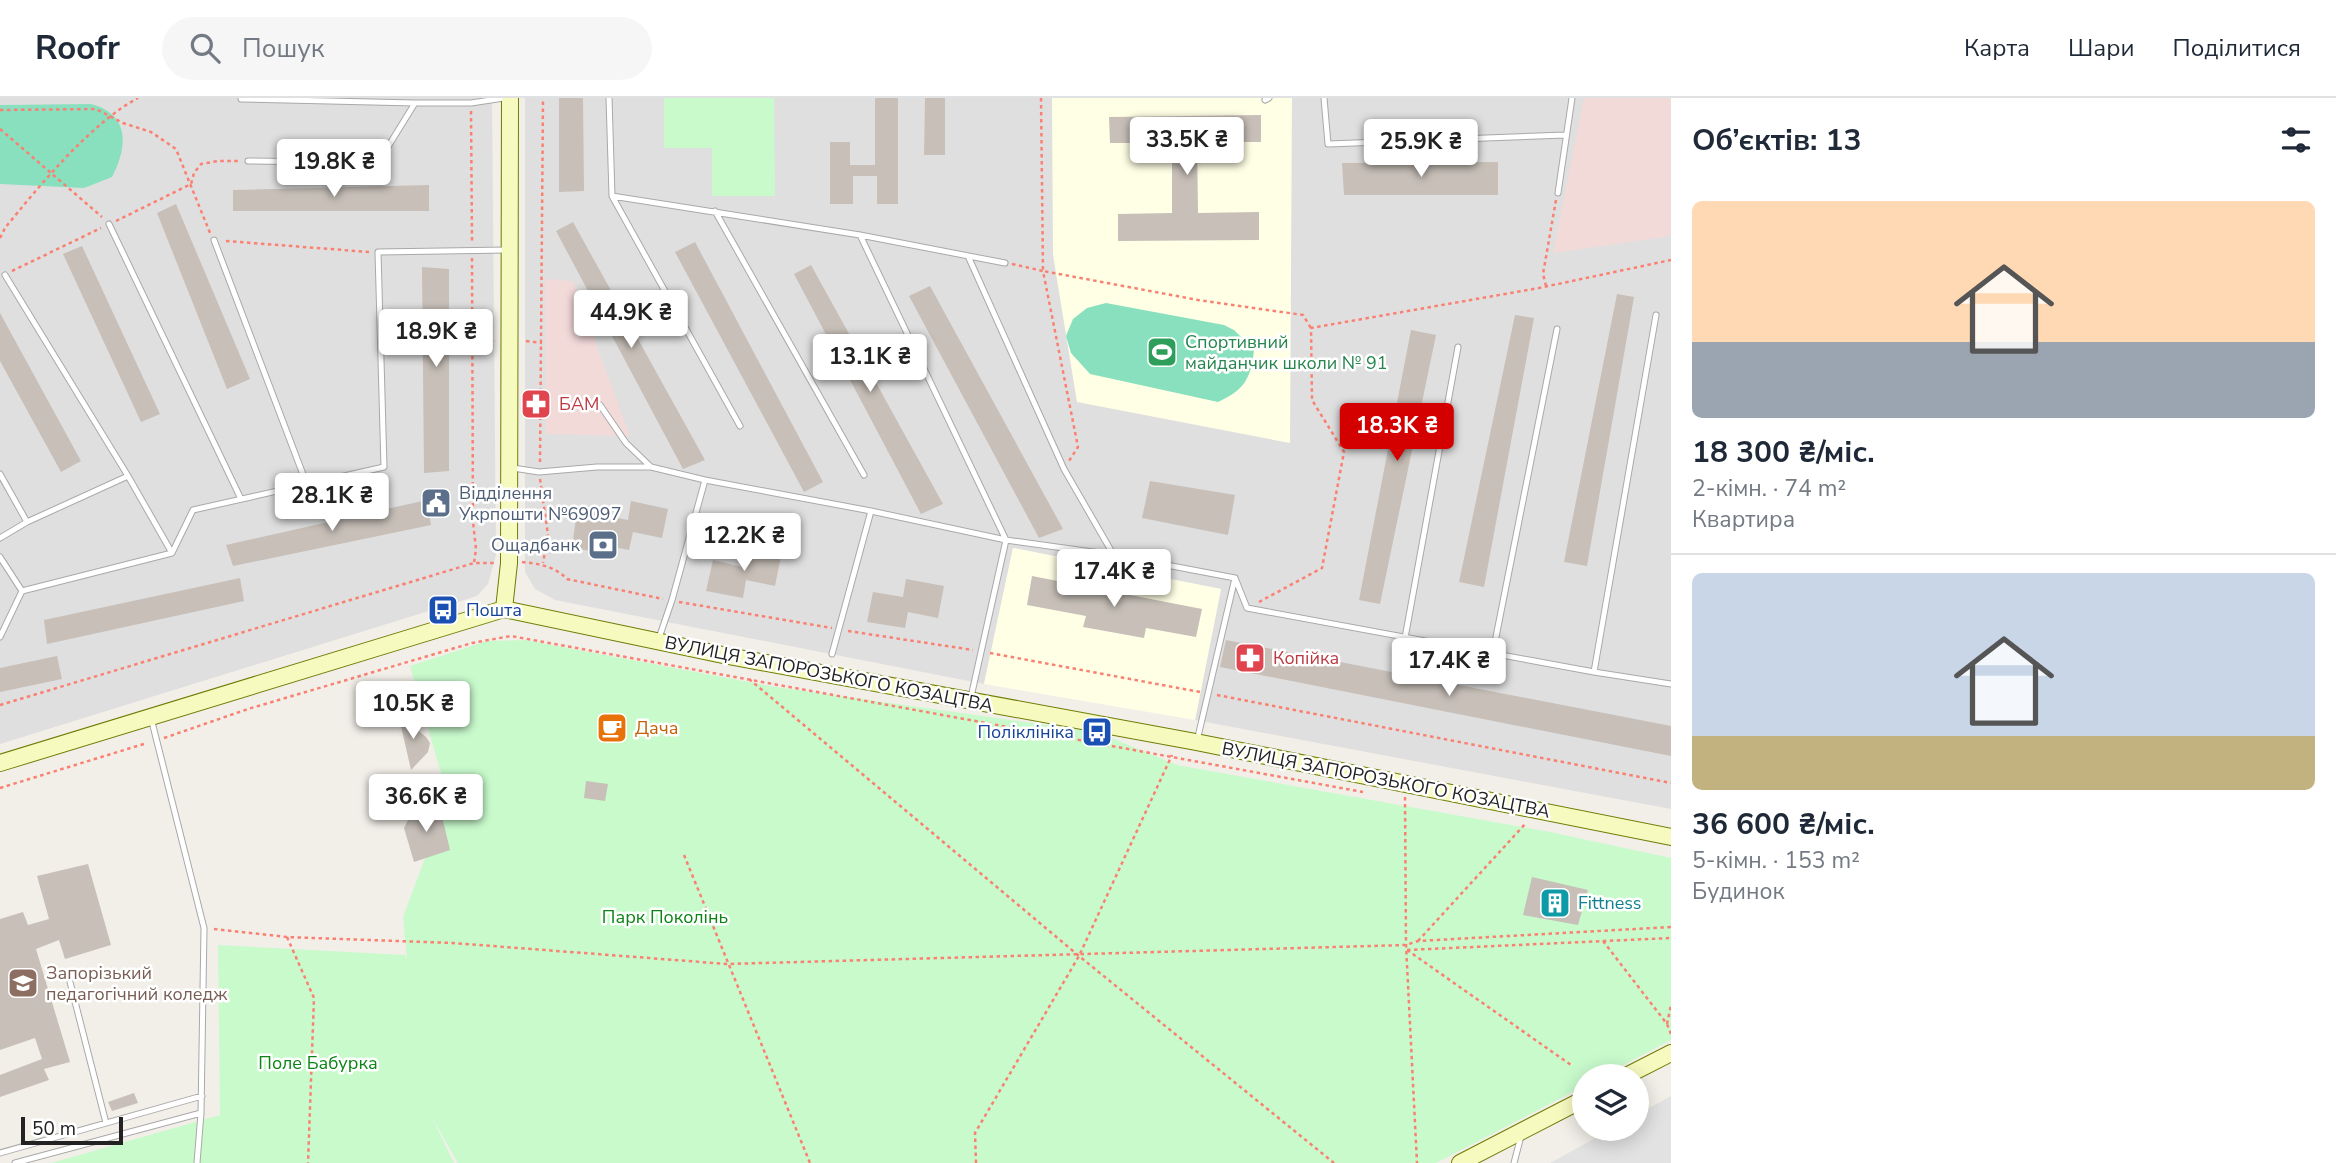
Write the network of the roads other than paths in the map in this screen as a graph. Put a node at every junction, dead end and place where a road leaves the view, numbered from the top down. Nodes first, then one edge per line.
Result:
1 (504, 98) edge
2 (510, 98) edge
3 (608, 98) edge
4 (1324, 98) edge
5 (1572, 98) edge
6 (241, 99) edge
7 (415, 103) junction
8 (1565, 135) junction
9 (248, 161) road end
10 (1558, 193) road end
11 (612, 196) junction
12 (715, 211) junction
13 (109, 224) road end
14 (860, 234) junction
15 (214, 240) road end
16 (510, 249) junction
17 (968, 256) junction
18 (1005, 263) road end
19 (5, 275) road end
20 (1656, 315) dead end
21 (1557, 329) dead end
22 (1458, 348) dead end
23 (600, 405) dead end
24 (740, 426) dead end
25 (510, 467) junction
26 (651, 467) junction
27 (0, 474) edge
28 (864, 475) dead end
29 (128, 476) junction
30 (705, 480) junction
31 (307, 485) junction
32 (241, 499) junction
33 (871, 510) junction
34 (26, 522) junction
35 (0, 538) edge
36 (1006, 540) junction
37 (172, 553) junction
38 (1114, 555) junction
39 (0, 557) edge
40 (1235, 578) junction
41 (22, 592) junction
42 (504, 609) junction
43 (0, 637) edge
44 (1405, 638) junction
45 (658, 641) junction
46 (1493, 652) junction
47 (832, 654) dead end
48 (1594, 672) junction
49 (1671, 684) edge
50 (971, 702) junction
51 (151, 716) junction
52 (1196, 742) junction
53 (0, 763) edge
54 (1671, 837) edge
55 (70, 982) dead end
56 (1671, 1053) edge
57 (1649, 1064) edge
58 (202, 1096) junction
59 (1572, 1105) edge
60 (201, 1113) junction
61 (106, 1123) junction
62 (1522, 1132) junction
63 (0, 1153) edge
64 (15, 1163) edge
65 (197, 1163) edge
66 (1460, 1163) edge
67 (1514, 1163) edge

1 - 7 lane
2 - 16 street
3 - 11 lane
4 - 8 lane
5 - 8 lane
6 - 7 lane
7 - 9 lane
8 - 10 lane
11 - 12 lane
11 - 24 lane
12 - 14 lane
12 - 28 lane
13 - 32 lane
14 - 17 lane
14 - 36 lane
15 - 31 lane
16 - 25 street
16 - 31 lane
17 - 18 lane
17 - 38 lane
19 - 29 lane
20 - 48 lane
21 - 46 lane
22 - 44 lane
23 - 26 lane
25 - 26 lane
25 - 42 street
26 - 30 lane
27 - 34 lane
29 - 34 lane
29 - 37 lane
30 - 33 lane
30 - 45 lane
31 - 32 lane
32 - 37 lane
33 - 36 lane
33 - 47 lane
34 - 35 lane
36 - 38 lane
36 - 50 lane
37 - 41 lane
38 - 40 lane
39 - 41 lane
40 - 44 lane
40 - 52 lane
41 - 43 lane
42 - 45 street, ВУЛИЦЯ ЗАПОРОЗЬКОГО КОЗАЦТВА
42 - 51 street, ВУЛИЦЯ ЗАПОРОЗЬКОГО КОЗАЦТВА
44 - 46 lane
45 - 50 street, ВУЛИЦЯ ЗАПОРОЗЬКОГО КОЗАЦТВА
46 - 48 lane
48 - 49 lane
50 - 52 street, ВУЛИЦЯ ЗАПОРОЗЬКОГО КОЗАЦТВА
51 - 53 street, ВУЛИЦЯ ЗАПОРОЗЬКОГО КОЗАЦТВА
51 - 58 lane
52 - 54 street, ВУЛИЦЯ ЗАПОРОЗЬКОГО КОЗАЦТВА
55 - 61 lane
56 - 57 street
58 - 60 lane
58 - 61 lane
59 - 62 street
60 - 64 lane
60 - 65 lane
61 - 63 lane
62 - 66 street
62 - 67 lane

